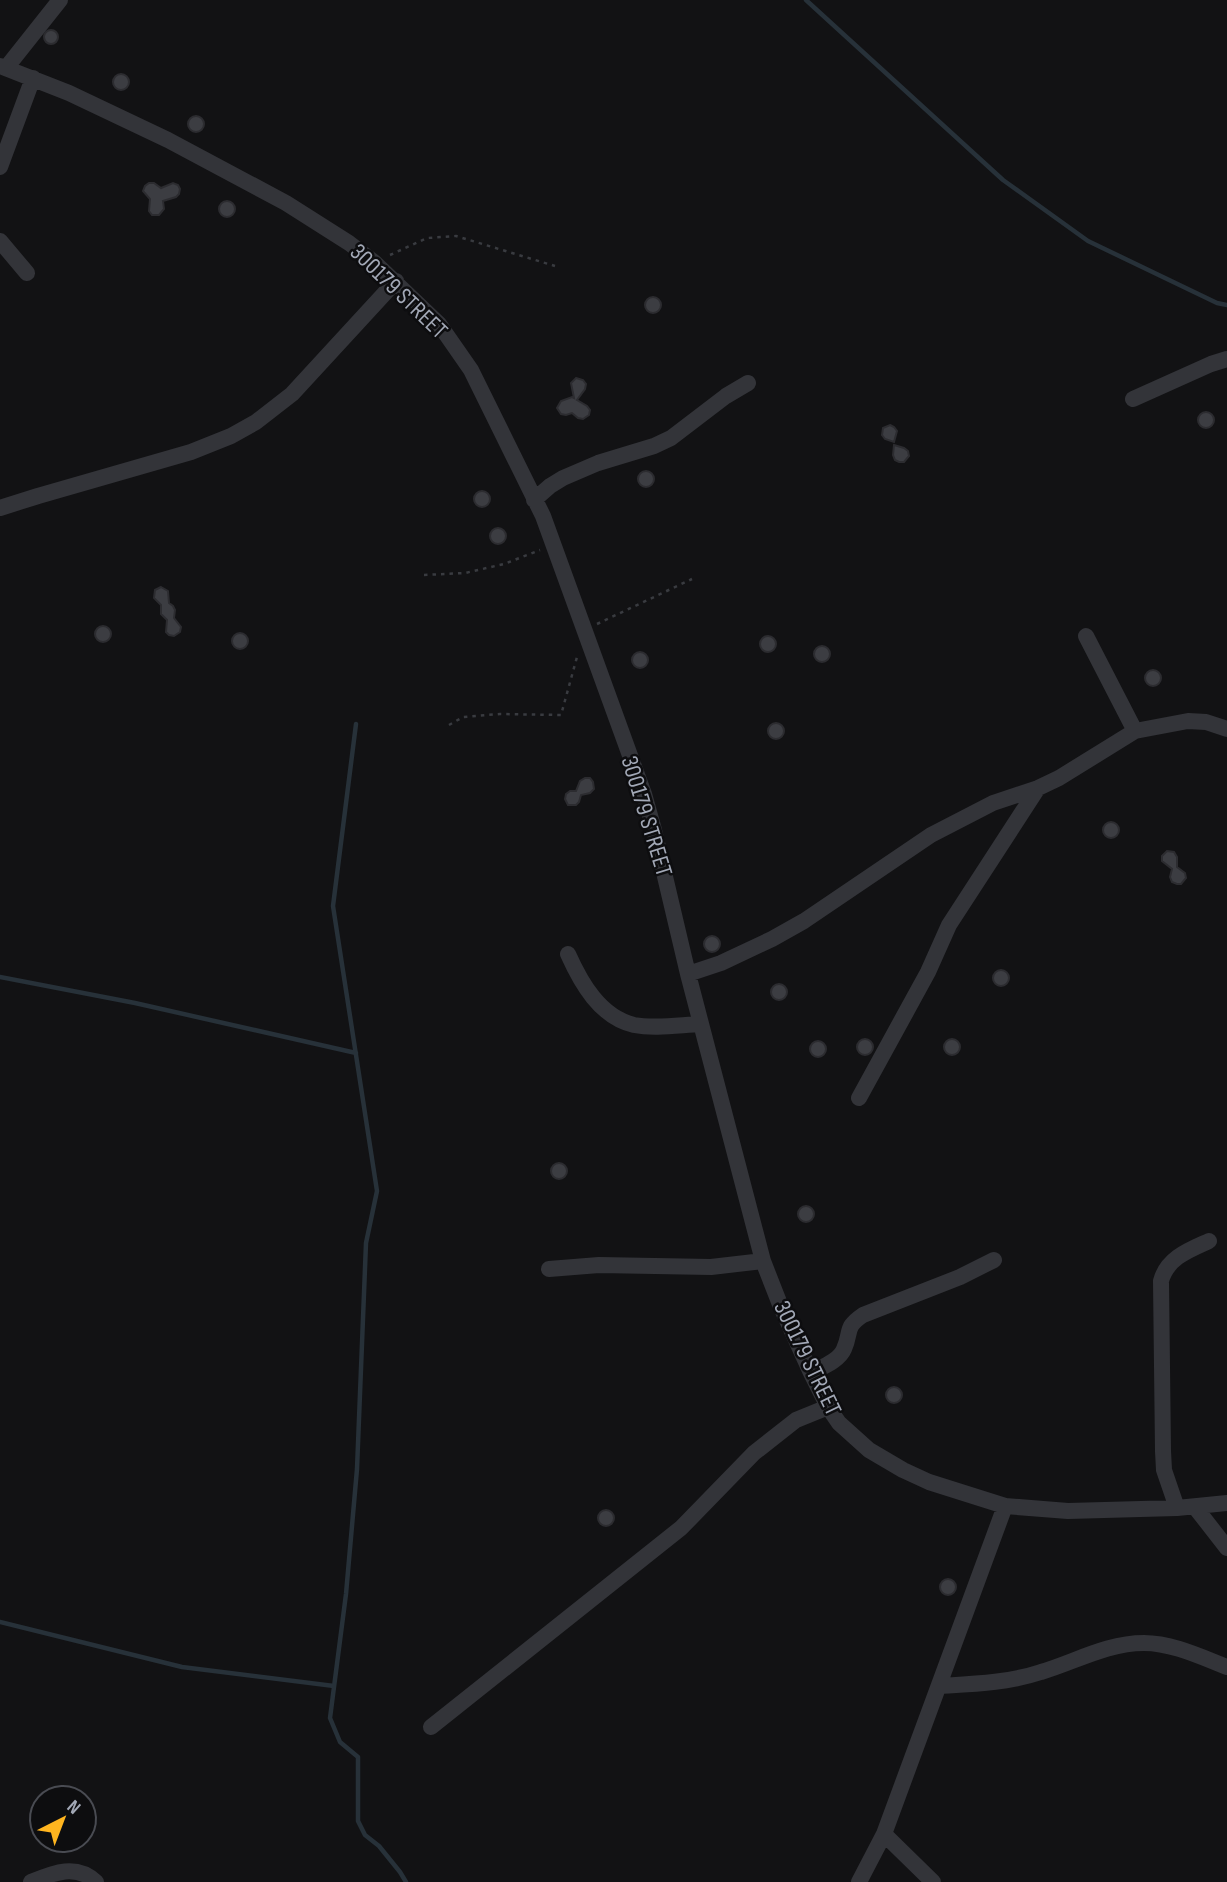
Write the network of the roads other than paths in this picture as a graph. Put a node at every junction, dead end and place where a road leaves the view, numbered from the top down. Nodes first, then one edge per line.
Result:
1 (60, 0) edge
2 (3, 67) edge
3 (33, 78) junction
4 (0, 167) edge
5 (0, 241) edge
6 (27, 273) dead end
7 (396, 281) junction
8 (1227, 359) edge
9 (748, 383) dead end
10 (1133, 399) dead end
11 (534, 500) junction
12 (0, 508) edge
13 (1086, 636) dead end
14 (1227, 729) edge
15 (1135, 731) junction
16 (1038, 788) junction
17 (568, 954) dead end
18 (688, 974) junction
19 (701, 1024) junction
20 (859, 1098) dead end
21 (1209, 1241) dead end
22 (994, 1260) dead end
23 (763, 1261) junction
24 (549, 1269) dead end
25 (811, 1373) junction
26 (828, 1407) junction
27 (1227, 1503) edge
28 (1006, 1506) junction
29 (1195, 1507) junction
30 (1177, 1508) junction
31 (1227, 1548) edge
32 (1227, 1667) edge
33 (939, 1686) junction
34 (431, 1727) dead end
35 (884, 1834) junction
36 (31, 1882) edge
37 (96, 1882) edge
38 (859, 1882) edge
39 (933, 1882) edge

1 - 2 street
2 - 3 street, 300179 STREET
3 - 4 street
3 - 7 street, 300179 STREET
5 - 6 street
7 - 11 street, 300179 STREET
7 - 12 street
8 - 10 street
9 - 11 street
11 - 18 street, 300179 STREET
13 - 15 street
14 - 15 street
15 - 16 street
16 - 18 street
16 - 20 street
17 - 19 street
18 - 19 street, 300179 STREET
19 - 23 street, 300179 STREET
21 - 30 street
22 - 25 street
23 - 24 street
23 - 25 street, 300179 STREET
25 - 26 street, 300179 STREET
26 - 28 street, 300179 STREET
26 - 34 street
27 - 29 street, 300179 STREET
28 - 30 street, 300179 STREET
28 - 33 street
29 - 30 street, 300179 STREET
29 - 31 street
32 - 33 street
33 - 35 street
35 - 38 street
35 - 39 street
36 - 37 street

